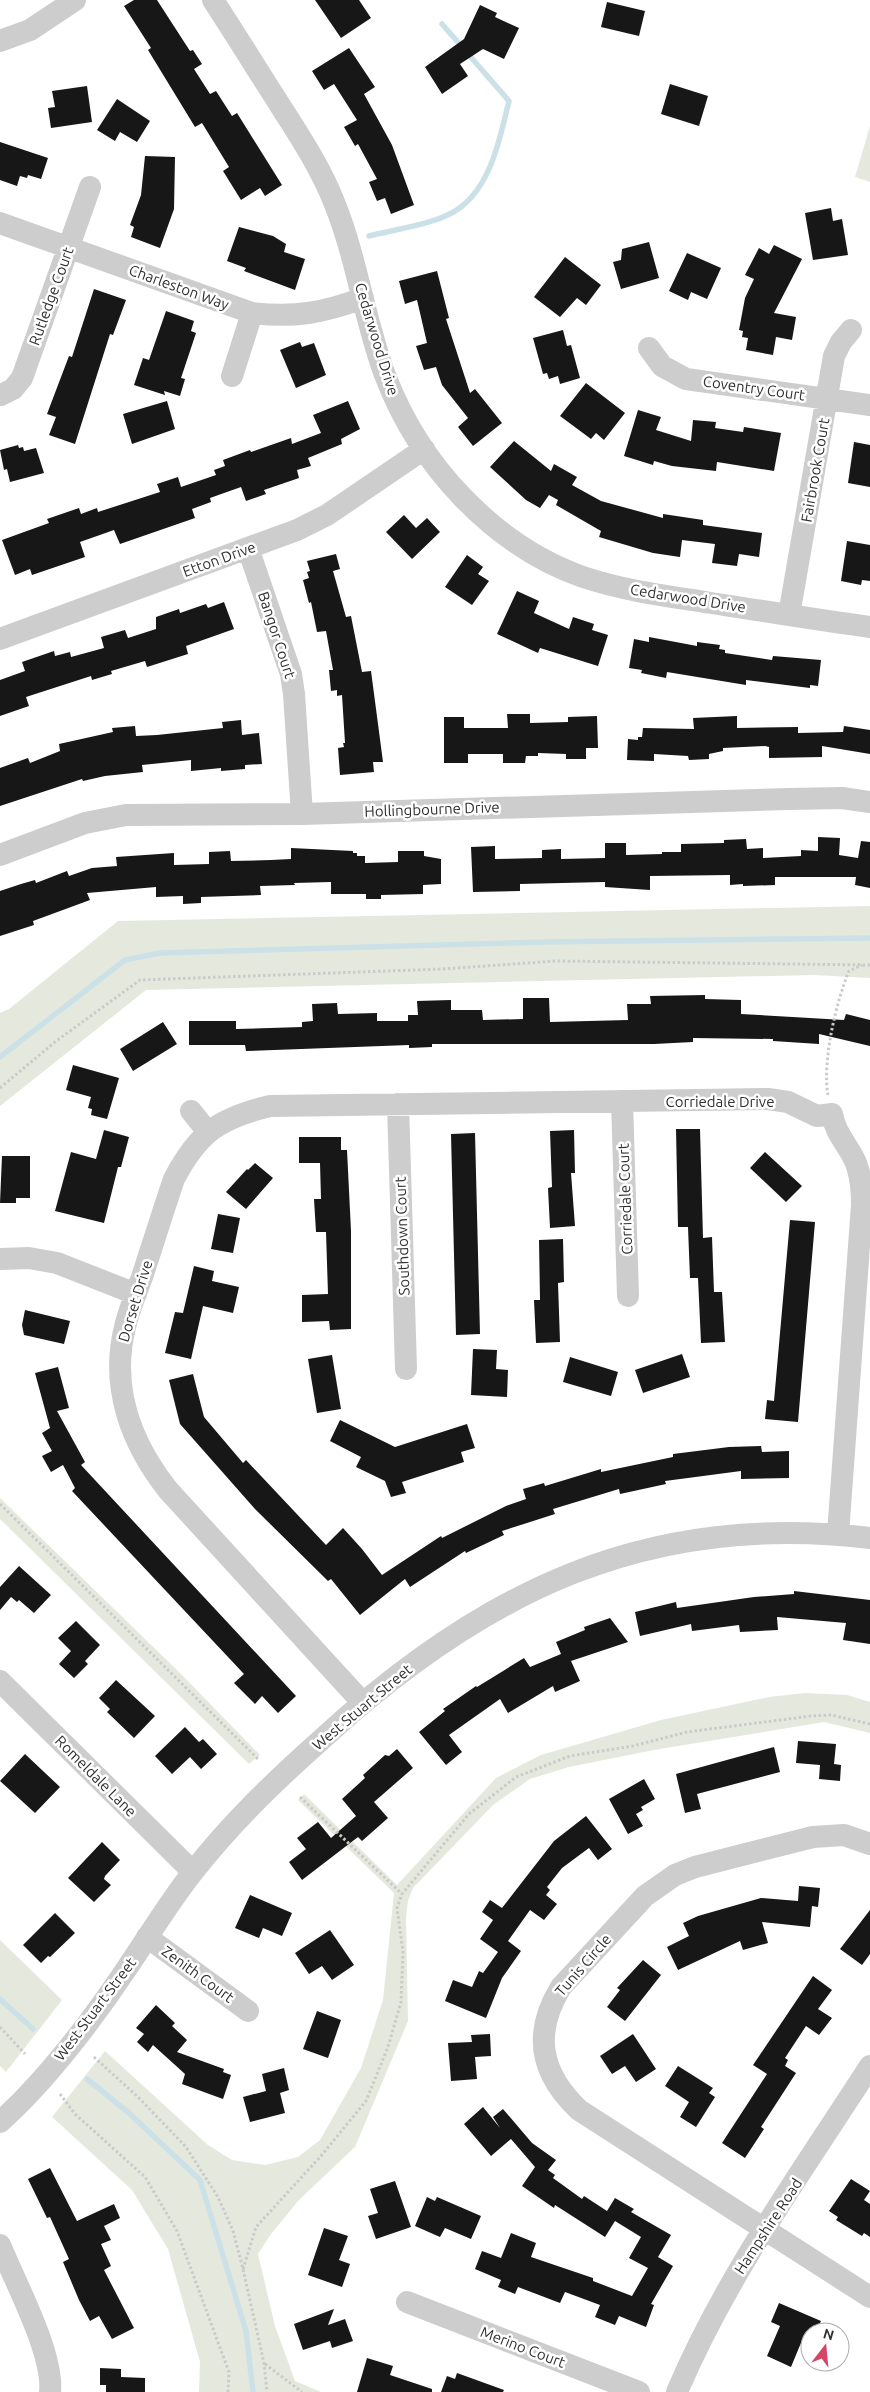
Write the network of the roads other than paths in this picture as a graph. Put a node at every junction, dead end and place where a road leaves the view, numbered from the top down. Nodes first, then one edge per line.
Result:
1 (75, 0) edge
2 (213, 0) edge
3 (0, 41) edge
4 (90, 187) dead end
5 (0, 223) edge
6 (69, 248) junction
7 (363, 298) junction
8 (252, 313) junction
9 (851, 330) dead end
10 (649, 348) dead end
11 (232, 376) dead end
12 (1, 395) edge
13 (828, 399) junction
14 (870, 405) edge
15 (424, 449) junction
16 (248, 548) junction
17 (789, 615) junction
18 (870, 627) edge
19 (0, 638) edge
20 (870, 802) edge
21 (302, 814) junction
22 (0, 854) edge
23 (622, 1101) junction
24 (507, 1103) joint
25 (398, 1104) junction
26 (191, 1111) dead end
27 (207, 1131) junction
28 (0, 1259) edge
29 (136, 1294) junction
30 (628, 1296) dead end
31 (406, 1369) dead end
32 (838, 1534) junction
33 (870, 1538) edge
34 (4, 1694) edge
35 (362, 1702) junction
36 (870, 1844) edge
37 (193, 1872) junction
38 (147, 1937) junction
39 (248, 2011) dead end
40 (870, 2066) edge
41 (0, 2122) edge
42 (765, 2230) junction
43 (0, 2245) edge
44 (870, 2297) edge
45 (407, 2302) dead end
46 (50, 2392) edge
47 (640, 2392) edge
48 (677, 2392) edge

1 - 3 street
2 - 7 street, Cedarwood Drive
4 - 6 street, Rutledge Court
5 - 6 street, Charleston Way
6 - 8 street, Charleston Way
6 - 12 street, Rutledge Court
7 - 8 street, Charleston Way
7 - 15 street, Cedarwood Drive
8 - 11 street
9 - 13 street, Fairbrook Court
10 - 13 street, Coventry Court
13 - 14 street, Coventry Court
13 - 17 street, Fairbrook Court
15 - 16 street, Etton Drive
15 - 17 street, Cedarwood Drive
16 - 19 street, Etton Drive
16 - 21 street, Bangor Court
17 - 18 street, Cedarwood Drive
20 - 21 street, Hollingbourne Drive
21 - 22 street, Hollingbourne Drive
23 - 24 street, Corriedale Drive
23 - 30 street, Corriedale Court
23 - 32 street, Corriedale Drive
24 - 25 street, Dorset Drive
25 - 27 street, Dorset Drive
25 - 31 street, Southdown Court
26 - 27 street
27 - 29 street, Dorset Drive
28 - 29 street
29 - 35 street, Dorset Drive
32 - 33 street, West Stuart Street
32 - 35 street, West Stuart Street
34 - 37 street, Romeldale Lane
35 - 37 street, West Stuart Street
36 - 42 street, Tunis Circle
37 - 38 street, West Stuart Street
38 - 39 street, Zenith Court
38 - 41 street, West Stuart Street
40 - 42 street, Hampshire Road
42 - 44 street, Tunis Circle
42 - 48 street, Hampshire Road
43 - 46 street
45 - 47 street, Merino Court

